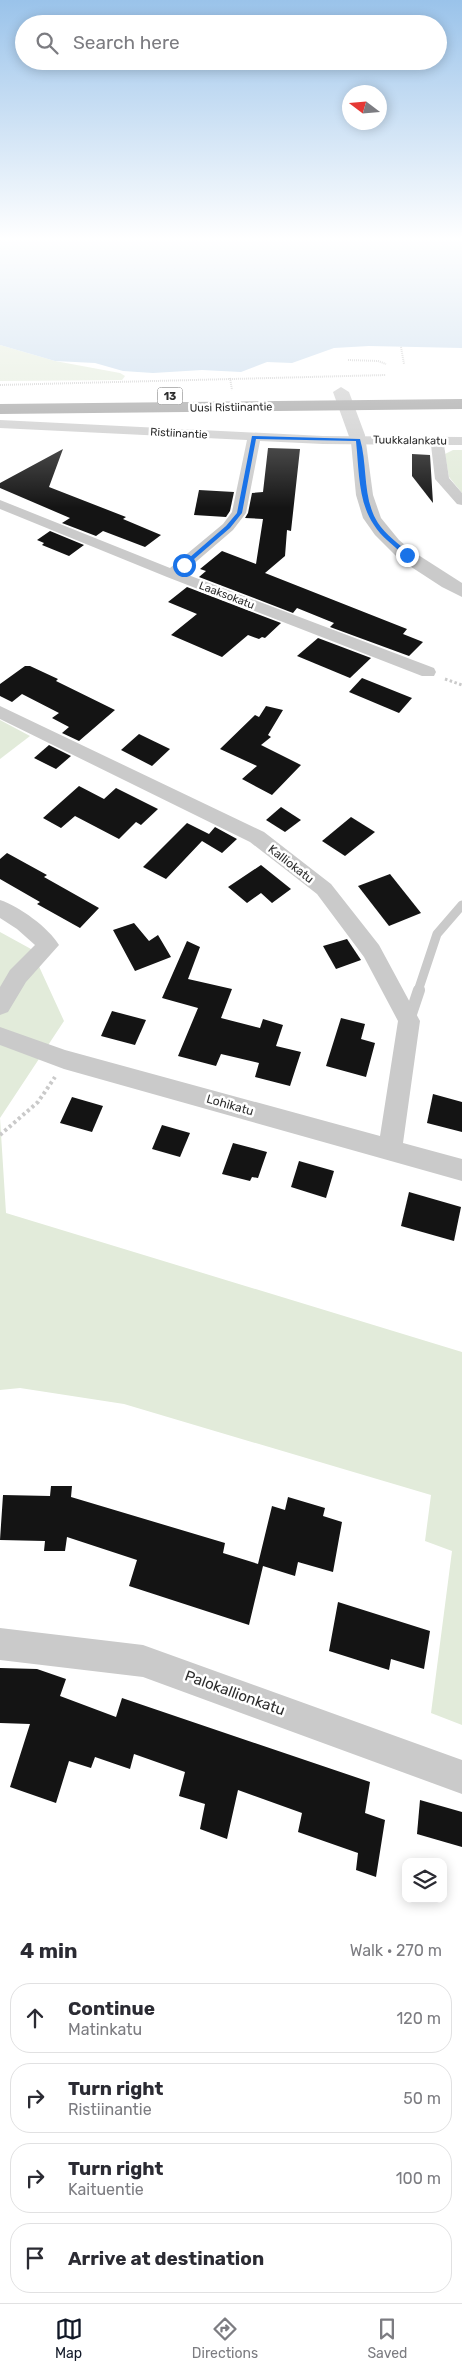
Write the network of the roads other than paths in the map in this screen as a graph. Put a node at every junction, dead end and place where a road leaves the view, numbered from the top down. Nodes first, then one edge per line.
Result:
1 (462, 394) edge
2 (0, 398) edge
3 (342, 398) junction
4 (462, 404) edge
5 (0, 409) edge
6 (0, 424) edge
7 (254, 437) junction
8 (358, 440) junction
9 (437, 441) junction
10 (462, 441) edge
11 (462, 500) edge
12 (0, 504) edge
13 (172, 574) junction
14 (462, 591) edge
15 (428, 672) dead end
16 (0, 712) edge
17 (462, 905) edge
18 (0, 908) edge
19 (0, 1006) edge
20 (409, 1021) junction
21 (0, 1036) edge
22 (390, 1150) junction
23 (462, 1170) edge
24 (0, 1644) edge
25 (462, 1777) edge

1 - 3 highway, Uusi Ristiinantie / 13
2 - 3 highway, Uusi Ristiinantie / 13
3 - 4 highway, Uusi Ristiinantie / 13
3 - 5 highway, Uusi Ristiinantie / 13
3 - 8 street
6 - 7 street, Ristiinantie
7 - 8 street, Ristiinantie
7 - 13 street
8 - 9 street, Tuukkalankatu
8 - 14 street
9 - 10 street, Tuukkalankatu
9 - 11 street
12 - 13 street, Laaksokatu
13 - 15 street, Laaksokatu
16 - 20 street, Kalliokatu
17 - 20 lane
18 - 19 street
20 - 22 street
21 - 22 street, Lohikatu
22 - 23 street, Lohikatu
24 - 25 street, Palokallionkatu

